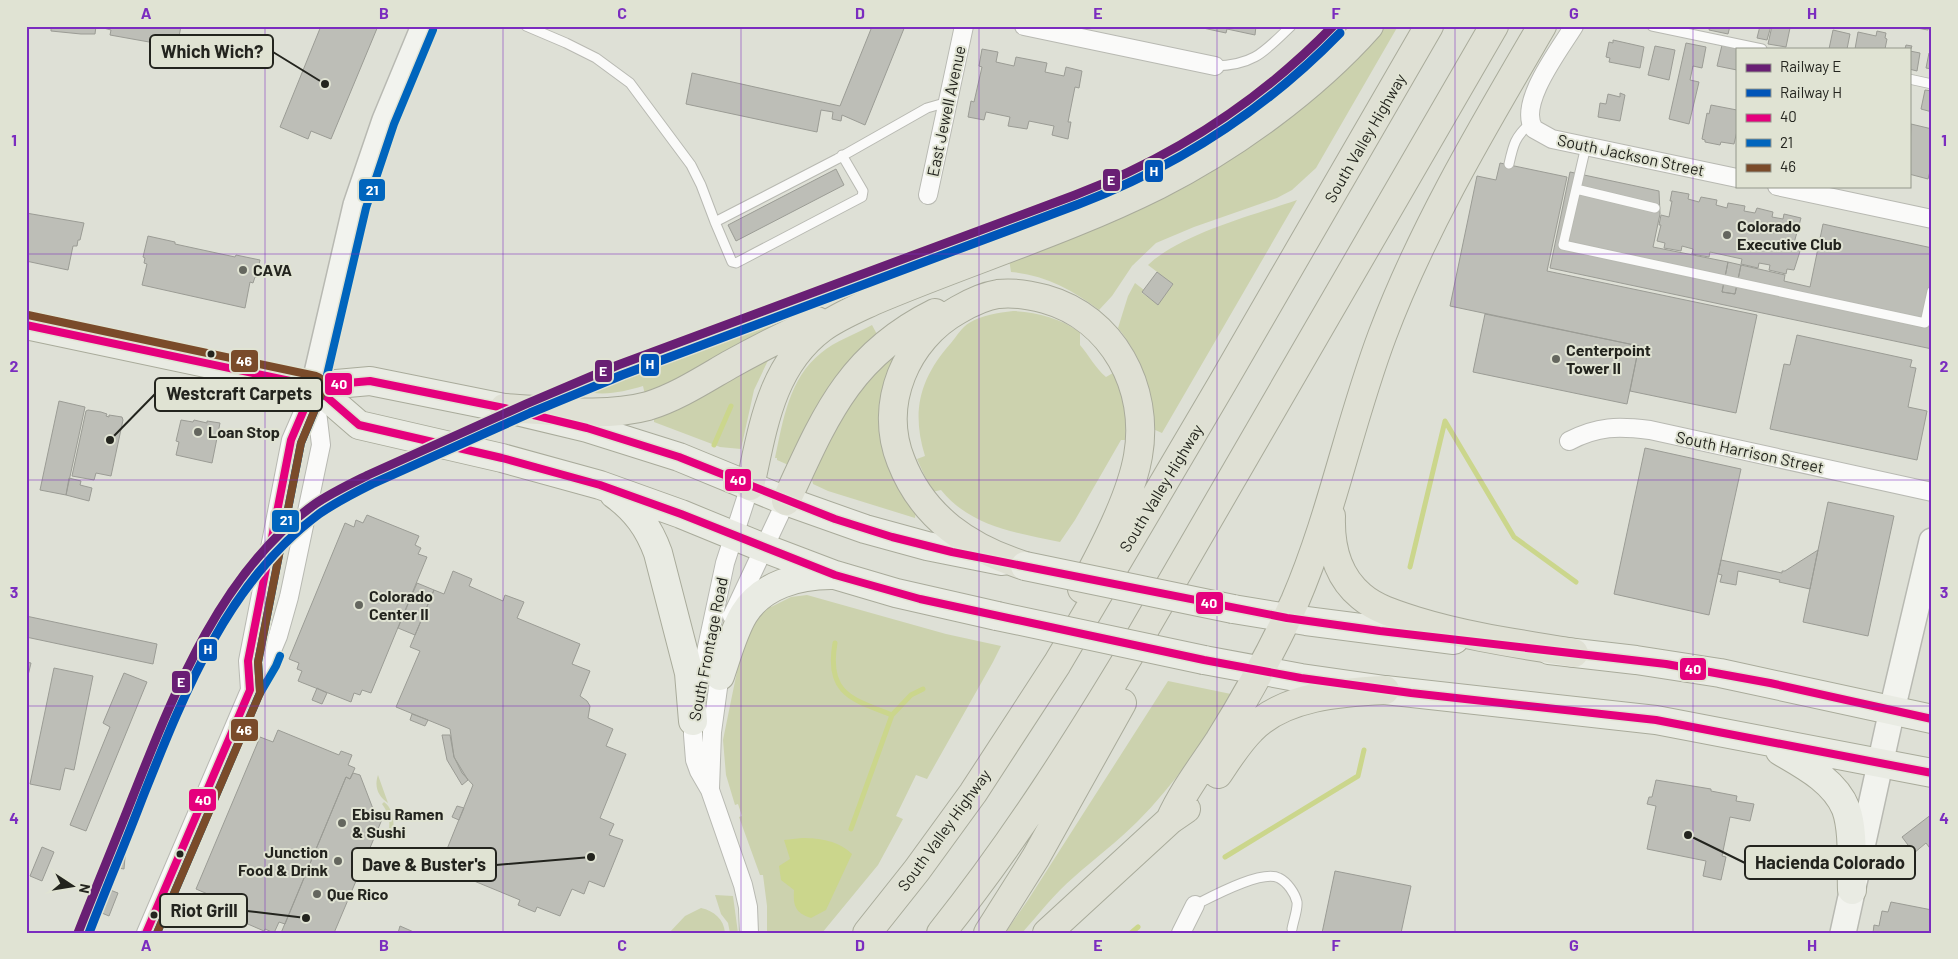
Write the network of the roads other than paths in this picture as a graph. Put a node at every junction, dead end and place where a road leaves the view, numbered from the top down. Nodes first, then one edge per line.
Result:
1 (424, 26) edge
2 (526, 26) edge
3 (964, 26) edge
4 (1024, 26) edge
5 (1291, 26) edge
6 (1369, 26) edge
7 (1429, 26) edge
8 (1494, 26) edge
9 (1542, 26) edge
10 (1574, 26) edge
11 (1652, 26) edge
12 (1757, 48) edge
13 (1215, 66) joint
14 (1910, 79) edge
15 (1932, 84) edge
16 (948, 102) junction
17 (1530, 124) junction
18 (1586, 146) junction
19 (842, 155) junction
20 (1509, 164) dead end
21 (1736, 178) edge
22 (1786, 188) edge
23 (1576, 189) junction
24 (928, 195) dead end
25 (1654, 208) dead end
26 (1932, 219) edge
27 (715, 222) junction
28 (1932, 292) edge
29 (997, 294) junction
30 (873, 301) junction
31 (26, 325) edge
32 (1310, 344) junction
33 (314, 386) junction
34 (504, 408) junction
35 (1569, 440) dead end
36 (1342, 462) junction
37 (600, 485) junction
38 (750, 486) junction
39 (1932, 492) edge
40 (786, 501) junction
41 (734, 536) junction
42 (1932, 541) edge
43 (764, 548) junction
44 (1025, 566) junction
45 (835, 575) junction
46 (1287, 618) junction
47 (1574, 653) junction
48 (1260, 671) junction
49 (720, 676) junction
50 (250, 690) junction
51 (1386, 690) junction
52 (1892, 710) junction
53 (1932, 719) edge
54 (693, 721) junction
55 (1763, 742) junction
56 (1880, 763) junction
57 (990, 768) junction
58 (1932, 773) edge
59 (710, 790) junction
60 (1170, 820) junction
61 (1852, 890) junction
62 (1195, 905) joint
63 (1292, 929) dead end
64 (146, 933) edge
65 (749, 933) edge
66 (867, 933) edge
67 (941, 933) edge
68 (988, 933) edge
69 (1047, 933) edge
70 (1181, 933) edge
71 (1843, 933) edge

1 - 33 street
2 - 27 lane
3 - 16 street, East Jewell Avenue
4 - 13 street
5 - 13 lane
6 - 30 highway
7 - 57 highway, South Valley Highway
8 - 32 highway
9 - 36 highway
10 - 17 street
11 - 12 lane
14 - 15 lane
16 - 19 lane
16 - 24 street, East Jewell Avenue
17 - 18 street, South Jackson Street
17 - 20 lane
18 - 21 street, South Jackson Street
18 - 23 lane
19 - 27 lane
19 - 27 lane
22 - 26 street
23 - 25 lane
23 - 28 lane
29 - 40 highway
29 - 44 highway
29 - 57 highway
30 - 34 highway
30 - 38 highway
31 - 33 main road
32 - 67 highway
32 - 68 highway
33 - 34 main road
33 - 37 main road
33 - 50 street
33 - 50 street
34 - 38 main road
35 - 39 street, South Harrison Street
36 - 46 highway
36 - 47 highway
37 - 41 main road
37 - 54 main road
38 - 40 main road
38 - 41 street, South Frontage Road
40 - 43 street, South Frontage Road
40 - 44 main road
41 - 43 main road
41 - 54 street, South Frontage Road
42 - 52 street
43 - 45 main road
43 - 49 street, South Frontage Road
44 - 46 main road, bridge
45 - 48 main road, bridge
45 - 49 main road
46 - 47 main road
46 - 48 highway
47 - 52 main road
48 - 51 main road
48 - 60 highway
49 - 59 street, South Frontage Road
50 - 64 street
51 - 55 main road
51 - 60 highway
52 - 53 main road
52 - 56 street
54 - 59 street, South Frontage Road
55 - 56 main road
55 - 61 main road
56 - 58 main road
56 - 61 street
57 - 66 highway, South Valley Highway
59 - 65 street, South Frontage Road
60 - 69 highway
61 - 71 street
62 - 63 lane
62 - 70 street

